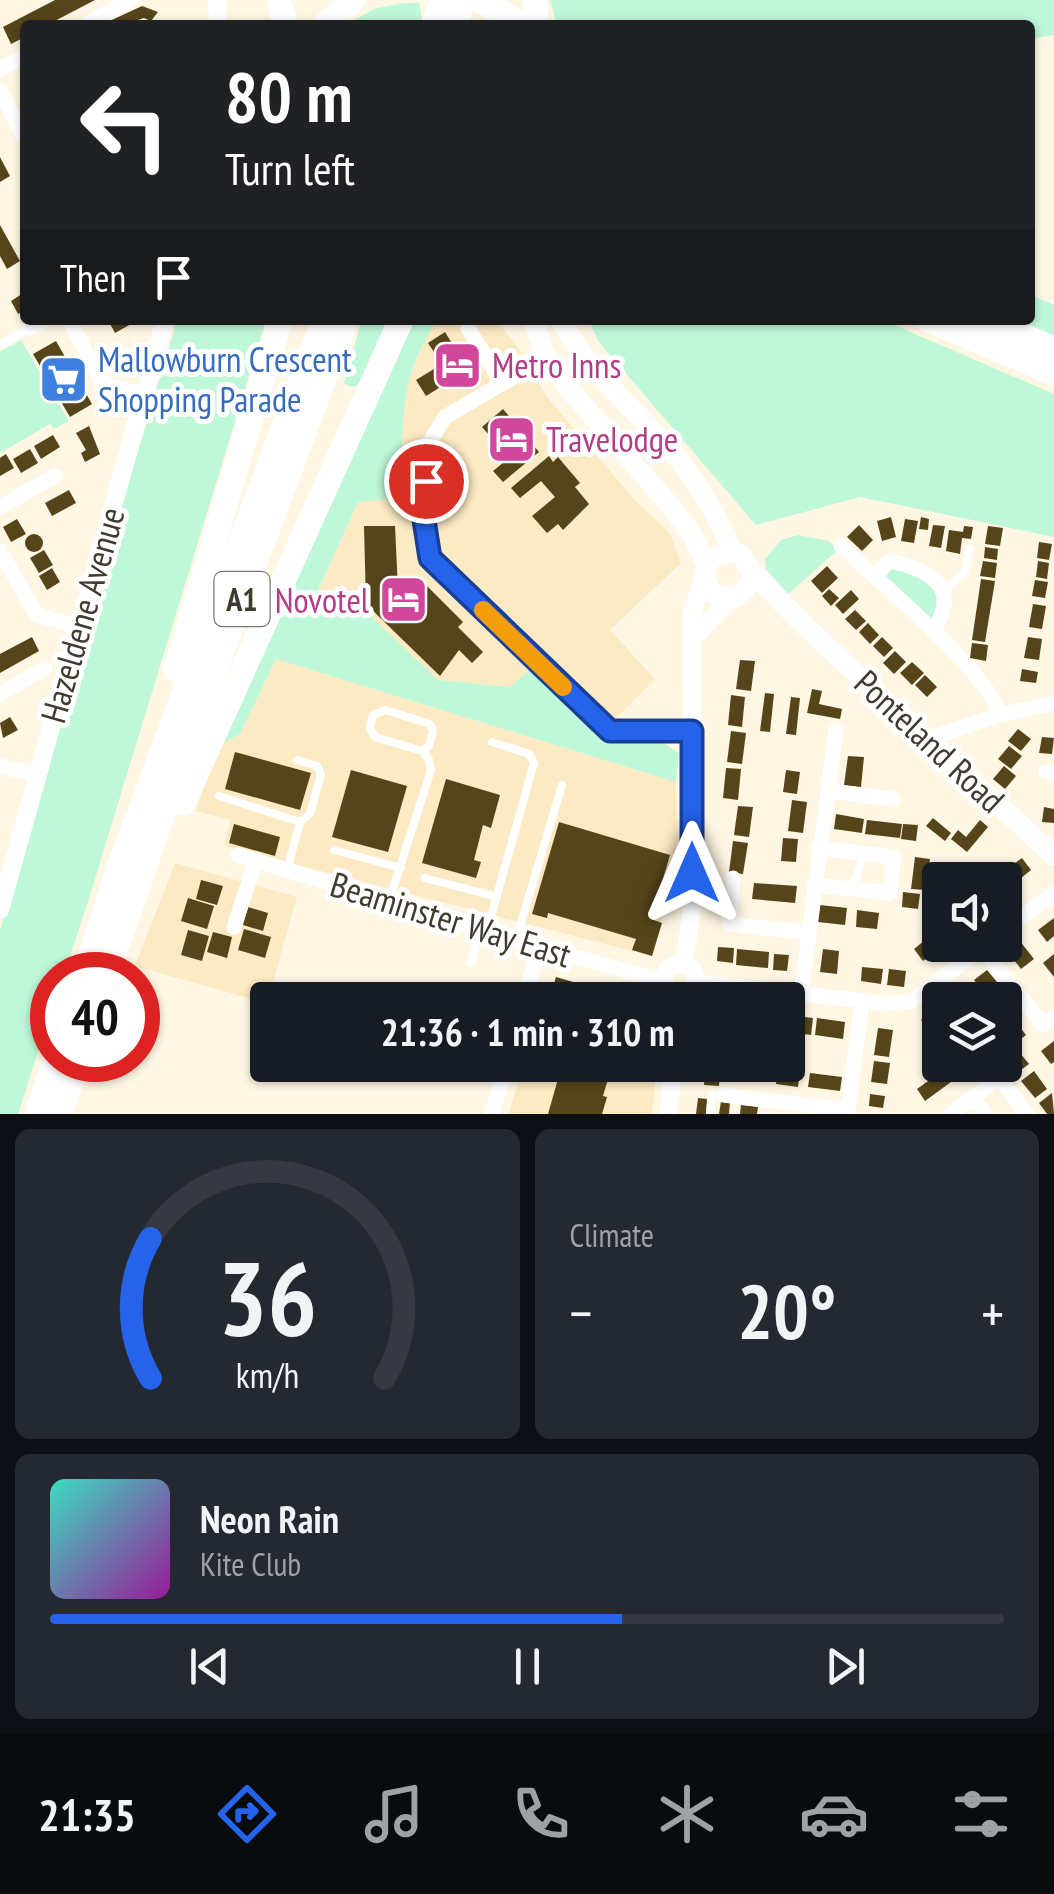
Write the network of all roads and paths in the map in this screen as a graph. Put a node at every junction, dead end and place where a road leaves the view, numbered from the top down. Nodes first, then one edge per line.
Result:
1 (131, 0) edge
2 (353, 0) edge
3 (480, 0) edge
4 (93, 20) edge
5 (331, 20) edge
6 (515, 20) edge
7 (0, 91) edge
8 (20, 129) edge
9 (35, 325) edge
10 (71, 325) edge
11 (164, 325) edge
12 (279, 325) edge
13 (322, 325) edge
14 (344, 325) edge
15 (399, 325) edge
16 (535, 325) edge
17 (571, 325) edge
18 (942, 325) edge
19 (994, 325) edge
20 (468, 328) dead end
21 (0, 345) edge
22 (1054, 349) edge
23 (546, 358) junction
24 (1054, 373) edge
25 (502, 384) junction
26 (144, 394) junction
27 (55, 476) dead end
28 (26, 492) junction
29 (0, 507) edge
30 (35, 509) dead end
31 (841, 546) dead end
32 (970, 549) dead end
33 (0, 552) edge
34 (732, 552) junction
35 (706, 569) junction
36 (751, 570) junction
37 (874, 576) junction
38 (943, 592) junction
39 (733, 598) junction
40 (78, 627) junction
41 (806, 627) junction
42 (933, 631) junction
43 (693, 638) junction
44 (45, 668) dead end
45 (0, 694) edge
46 (1054, 703) edge
47 (1000, 714) junction
48 (692, 731) junction
49 (836, 732) dead end
50 (928, 740) junction
51 (492, 742) dead end
52 (422, 750) junction
53 (297, 760) dead end
54 (0, 766) edge
55 (36, 775) junction
56 (562, 784) dead end
57 (828, 790) junction
58 (219, 796) dead end
59 (893, 799) dead end
60 (300, 822) junction
61 (818, 848) junction
62 (334, 850) dead end
63 (864, 854) junction
64 (238, 855) dead end
65 (1054, 856) edge
66 (256, 860) junction
67 (401, 868) junction
68 (287, 870) junction
69 (129, 874) junction
70 (424, 878) dead end
71 (733, 878) dead end
72 (814, 885) junction
73 (853, 889) junction
74 (1054, 893) edge
75 (497, 897) junction
76 (388, 901) junction
77 (0, 910) edge
78 (1022, 917) edge
79 (234, 928) dead end
80 (483, 930) junction
81 (808, 933) junction
82 (516, 940) junction
83 (540, 947) junction
84 (94, 952) edge
85 (112, 952) edge
86 (963, 962) edge
87 (996, 962) edge
88 (472, 963) dead end
89 (684, 964) junction
90 (664, 981) joint
91 (529, 982) edge
92 (696, 982) edge
93 (802, 982) edge
94 (805, 994) edge
95 (862, 1001) junction
96 (1054, 1017) edge
97 (48, 1082) edge
98 (71, 1082) edge
99 (501, 1082) edge
100 (672, 1082) edge
101 (717, 1094) joint
102 (973, 1098) junction
103 (37, 1114) edge
104 (60, 1114) edge
105 (492, 1114) edge
106 (668, 1114) edge
107 (710, 1114) edge
108 (951, 1114) edge
109 (985, 1114) edge
110 (1028, 1114) edge

1 - 4 street
2 - 5 highway
3 - 6 highway
7 - 8 street
9 - 21 lane
10 - 26 street
11 - 26 street, Hazeldene Avenue
12 - 69 highway, A1
13 - 69 highway, A1
14 - 69 highway, A1
15 - 69 highway, A1
16 - 23 main road
17 - 34 main road
18 - 24 highway
19 - 22 highway
20 - 25 street
23 - 25 street
23 - 35 main road
25 - 48 street
26 - 40 street, Hazeldene Avenue
27 - 28 street
28 - 29 street
28 - 30 street
31 - 37 street
32 - 38 lane
33 - 40 street
34 - 35 main road
34 - 36 main road
35 - 39 main road
35 - 43 street
36 - 39 main road
36 - 41 main road, Ponteland Road
37 - 38 street
37 - 42 street
38 - 42 street
39 - 41 main road, Ponteland Road
39 - 43 street
40 - 55 street, Hazeldene Avenue
41 - 50 main road, Ponteland Road
42 - 47 street
43 - 48 street
44 - 45 street
46 - 47 street
47 - 50 street
48 - 89 street
49 - 57 street
50 - 65 main road, Ponteland Road
51 - 75 lane
52 - 52 lane
52 - 67 lane
53 - 60 lane
54 - 55 street
55 - 77 street, Hazeldene Avenue
56 - 82 lane
57 - 59 street
57 - 61 street
58 - 60 lane
60 - 68 lane
61 - 63 street
61 - 72 street
62 - 67 lane
63 - 73 lane
63 - 73 street
64 - 66 street, Beaminster Way East
66 - 68 street, Beaminster Way East
66 - 79 street
67 - 76 lane
68 - 76 street, Beaminster Way East
69 - 84 highway, A1
69 - 85 highway, A1
70 - 75 lane
71 - 81 street
72 - 73 street
72 - 81 street
74 - 78 street
75 - 80 lane
76 - 80 street, Beaminster Way East
80 - 82 street, Beaminster Way East
80 - 88 lane
81 - 93 street
82 - 83 street, Beaminster Way East
83 - 90 street, Beaminster Way East
83 - 91 street
86 - 95 street
87 - 96 street
89 - 90 street
89 - 92 street
94 - 95 street
95 - 101 street
97 - 103 highway
98 - 104 highway
99 - 105 street
100 - 106 street
101 - 107 lane
102 - 108 street
102 - 109 street
102 - 110 street

